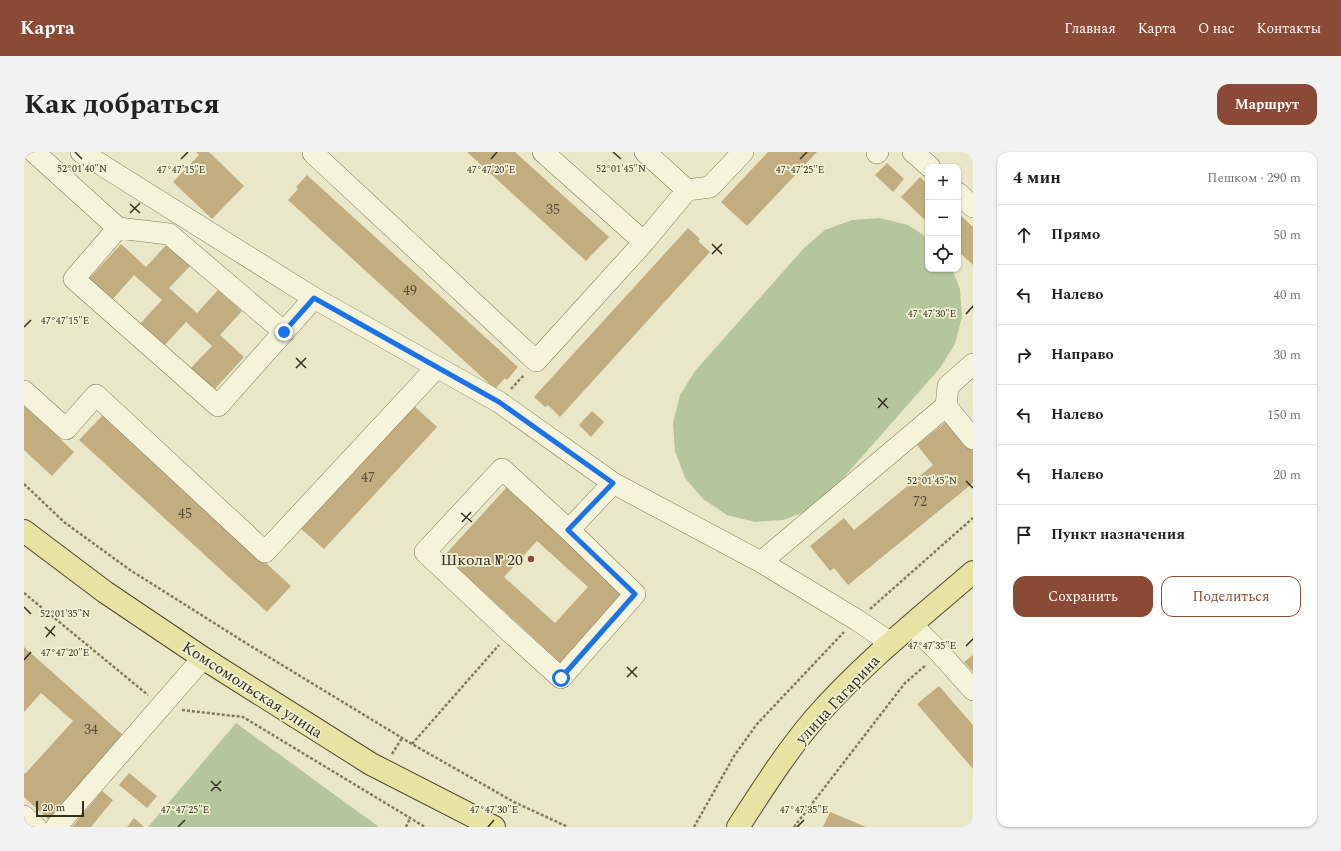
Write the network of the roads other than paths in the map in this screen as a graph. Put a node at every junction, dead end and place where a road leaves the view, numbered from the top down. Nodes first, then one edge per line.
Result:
1 (34, 152) edge
2 (81, 152) edge
3 (544, 152) edge
4 (645, 152) edge
5 (743, 152) edge
6 (913, 152) edge
7 (313, 153) dead end
8 (927, 164) edge
9 (687, 190) junction
10 (961, 196) edge
11 (973, 207) edge
12 (118, 228) junction
13 (644, 242) junction
14 (314, 298) junction
15 (284, 332) junction
16 (973, 364) edge
17 (437, 367) junction
18 (24, 391) edge
19 (946, 406) junction
20 (973, 439) edge
21 (613, 483) junction
22 (568, 530) junction
23 (24, 531) edge
24 (761, 562) junction
25 (973, 572) edge
26 (912, 625) junction
27 (891, 643) junction
28 (203, 658) junction
29 (973, 690) edge
30 (24, 816) edge
31 (36, 827) edge
32 (56, 827) edge
33 (494, 827) edge
34 (738, 827) edge

1 - 12 lane
2 - 14 lane
3 - 13 lane
4 - 9 lane
5 - 9 lane
6 - 8 lane
7 - 13 lane
9 - 13 lane
10 - 11 lane
12 - 15 lane
12 - 15 lane
14 - 15 lane
14 - 17 lane
16 - 19 lane
17 - 18 lane
17 - 21 lane
19 - 20 lane
19 - 24 lane
21 - 22 lane
21 - 24 lane
22 - 22 lane
23 - 28 main road, Комсомольская улица
24 - 27 lane
25 - 26 main road, улица Гагарина
26 - 27 main road, улица Гагарина
26 - 29 lane
27 - 34 main road, улица Гагарина
28 - 32 lane
28 - 33 main road, Комсомольская улица
30 - 31 lane

